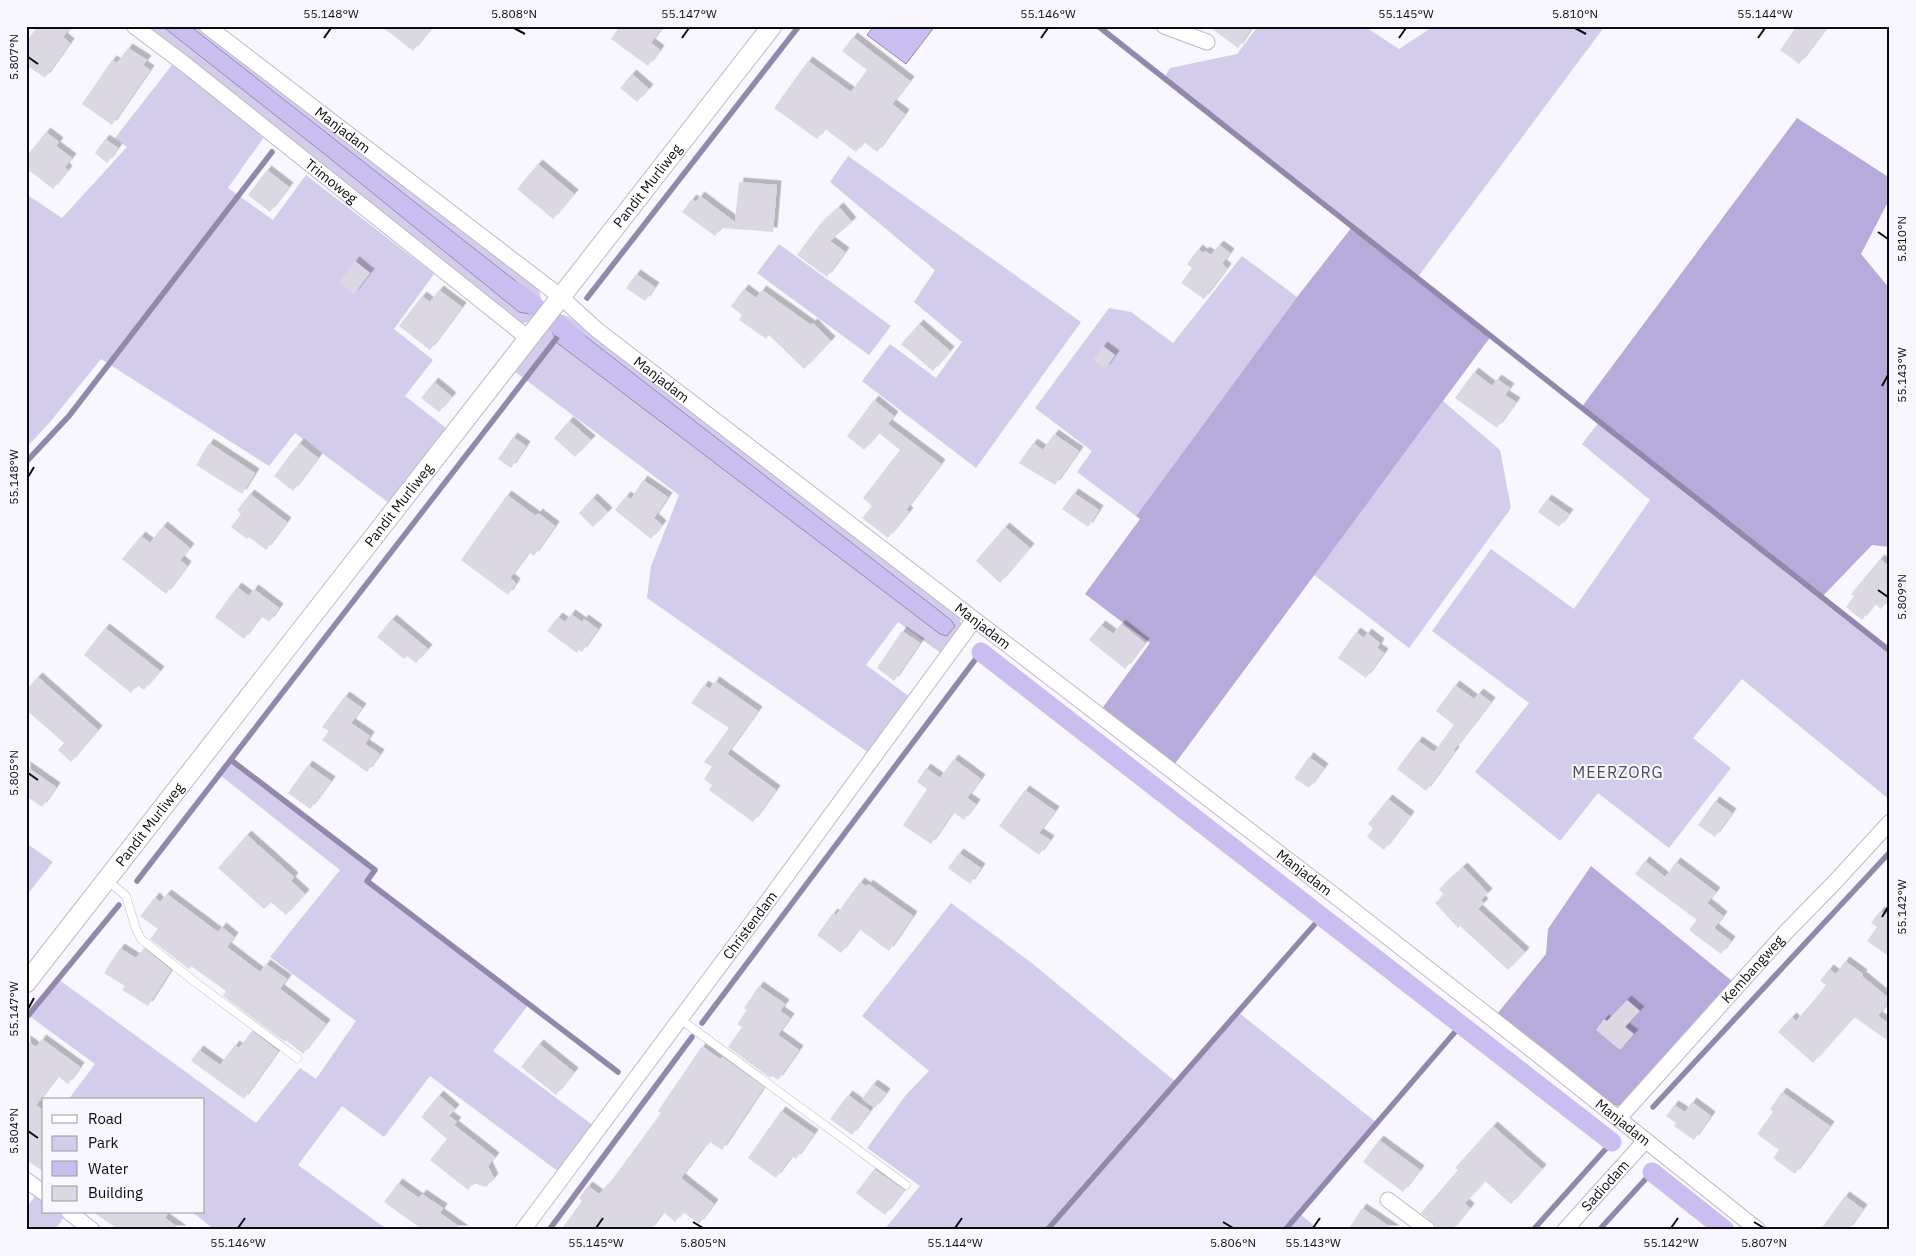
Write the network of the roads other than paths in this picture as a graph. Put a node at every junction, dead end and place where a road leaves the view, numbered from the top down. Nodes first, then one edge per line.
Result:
1 (134, 26) edge
2 (207, 26) edge
3 (772, 26) edge
4 (1164, 26) edge
5 (1206, 42) dead end
6 (557, 301) junction
7 (530, 336) junction
8 (974, 620) junction
9 (1890, 822) edge
10 (107, 880) junction
11 (26, 983) edge
12 (680, 1019) junction
13 (297, 1058) dead end
14 (1619, 1118) junction
15 (1645, 1141) junction
16 (26, 1180) edge
17 (906, 1185) dead end
18 (42, 1192) edge
19 (1388, 1200) dead end
20 (72, 1214) edge
21 (92, 1230) edge
22 (523, 1230) edge
23 (1428, 1230) edge
24 (1565, 1230) edge
25 (1758, 1230) edge

1 - 7 street, Trimoweg
2 - 6 street, Manjadam
3 - 6 street, Pandit Murliweg
4 - 5 street
6 - 7 street, Pandit Murliweg
6 - 8 street, Manjadam
7 - 10 street, Pandit Murliweg
8 - 12 street, Christendam
8 - 14 street, Manjadam
9 - 14 street, Kembangweg
10 - 11 street, Pandit Murliweg
10 - 13 lane
12 - 17 lane
12 - 22 street, Christendam
14 - 15 street, Manjadam
15 - 24 street, Sadiodam
15 - 25 street, Manjadam
16 - 18 street
19 - 23 street
20 - 21 street

